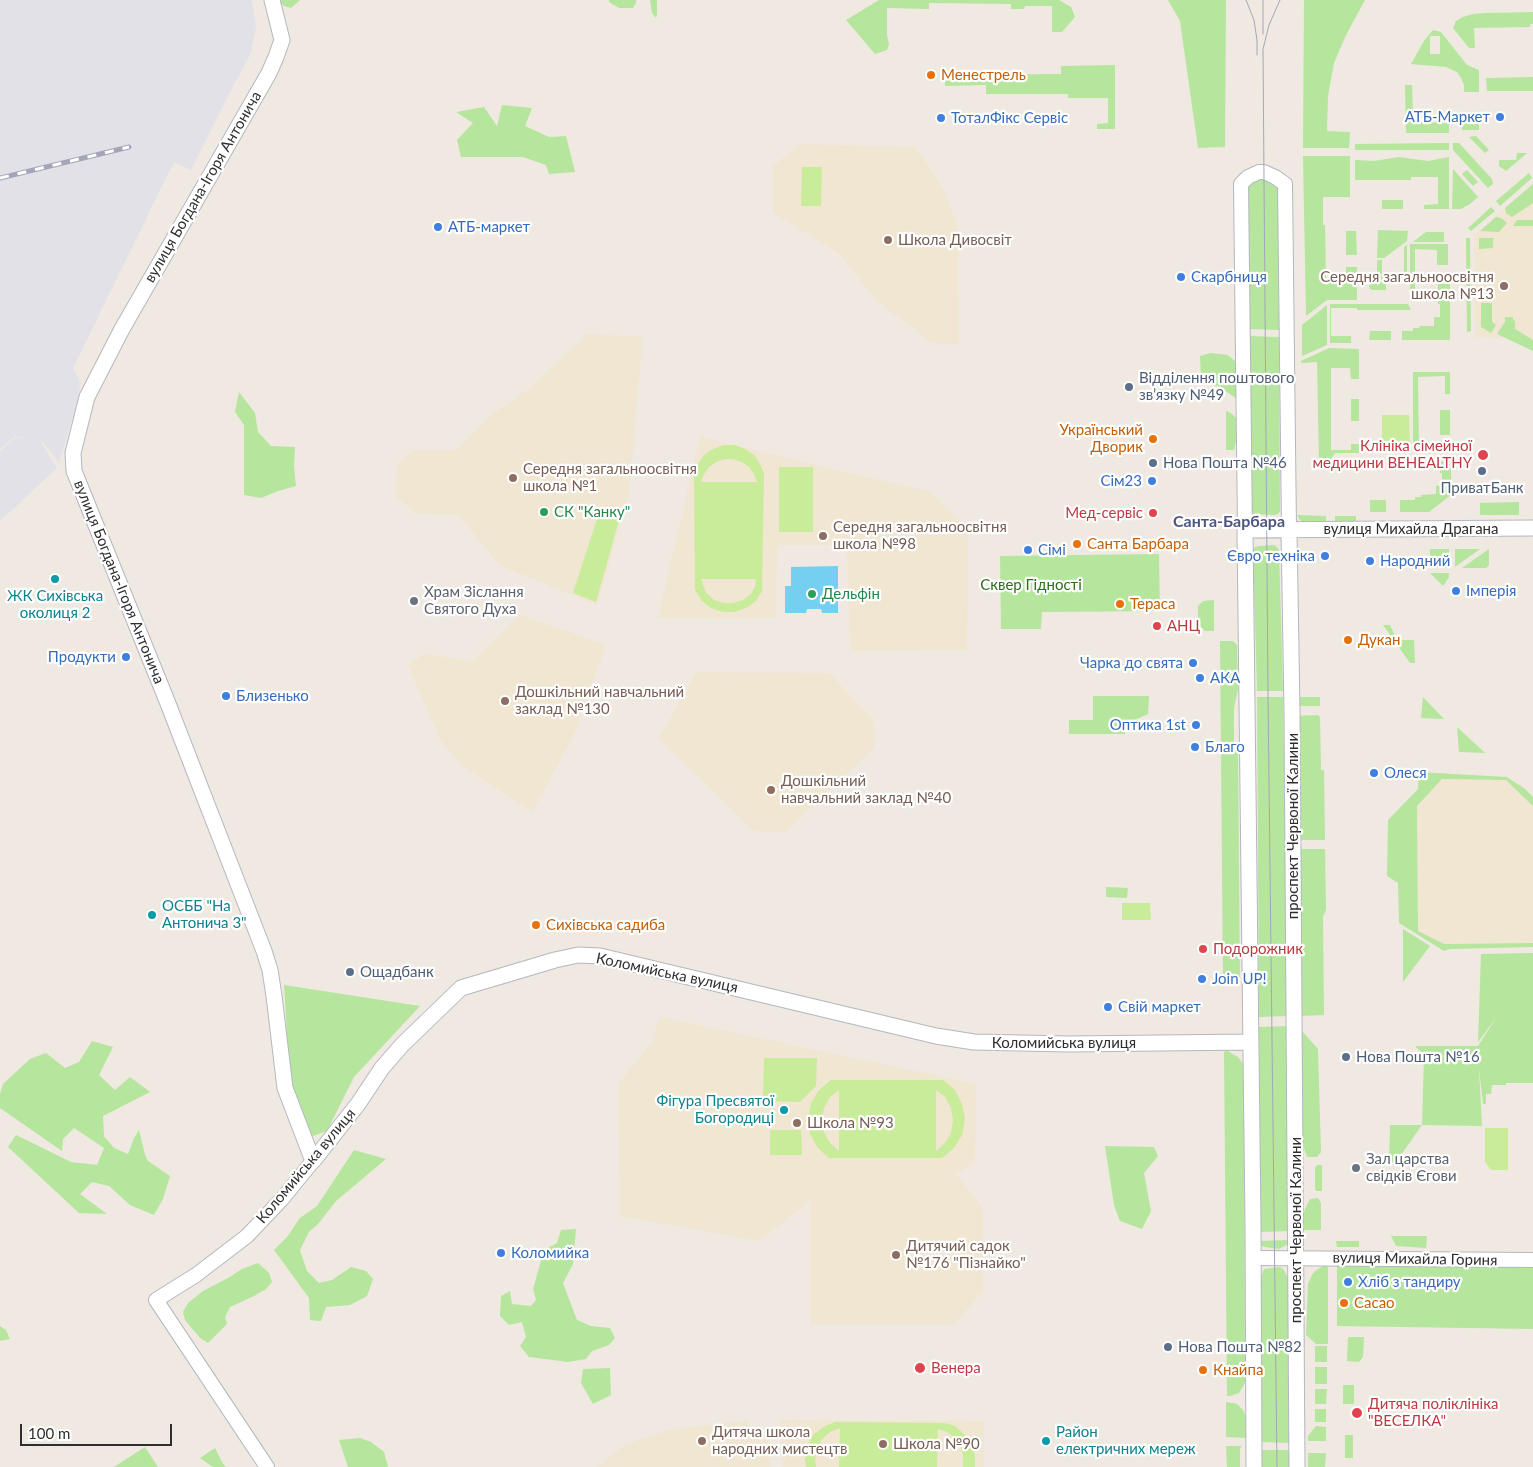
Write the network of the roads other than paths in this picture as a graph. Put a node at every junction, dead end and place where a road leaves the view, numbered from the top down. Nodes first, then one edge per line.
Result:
1 (272, 0) edge
2 (1533, 528) edge
3 (1245, 530) junction
4 (1289, 530) junction
5 (1251, 1042) junction
6 (312, 1161) junction
7 (1253, 1258) junction
8 (1296, 1258) junction
9 (1533, 1260) edge
10 (267, 1467) edge
11 (1254, 1467) edge
12 (1297, 1467) edge

1 - 6 main road, вулиця Богдана-Ігоря Антонича
2 - 4 main road, вулиця Михайла Драгана
3 - 4 main road, вулиця Михайла Драгана
3 - 4 street, проспект Червоної Калини
3 - 5 main road
4 - 8 main road, проспект Червоної Калини
5 - 6 main road, Коломийська вулиця
5 - 7 main road
6 - 10 street, Коломийська вулиця
7 - 8 street, вулиця Михайла Гориня
7 - 11 main road
8 - 9 street, вулиця Михайла Гориня
8 - 12 main road, проспект Червоної Калини

